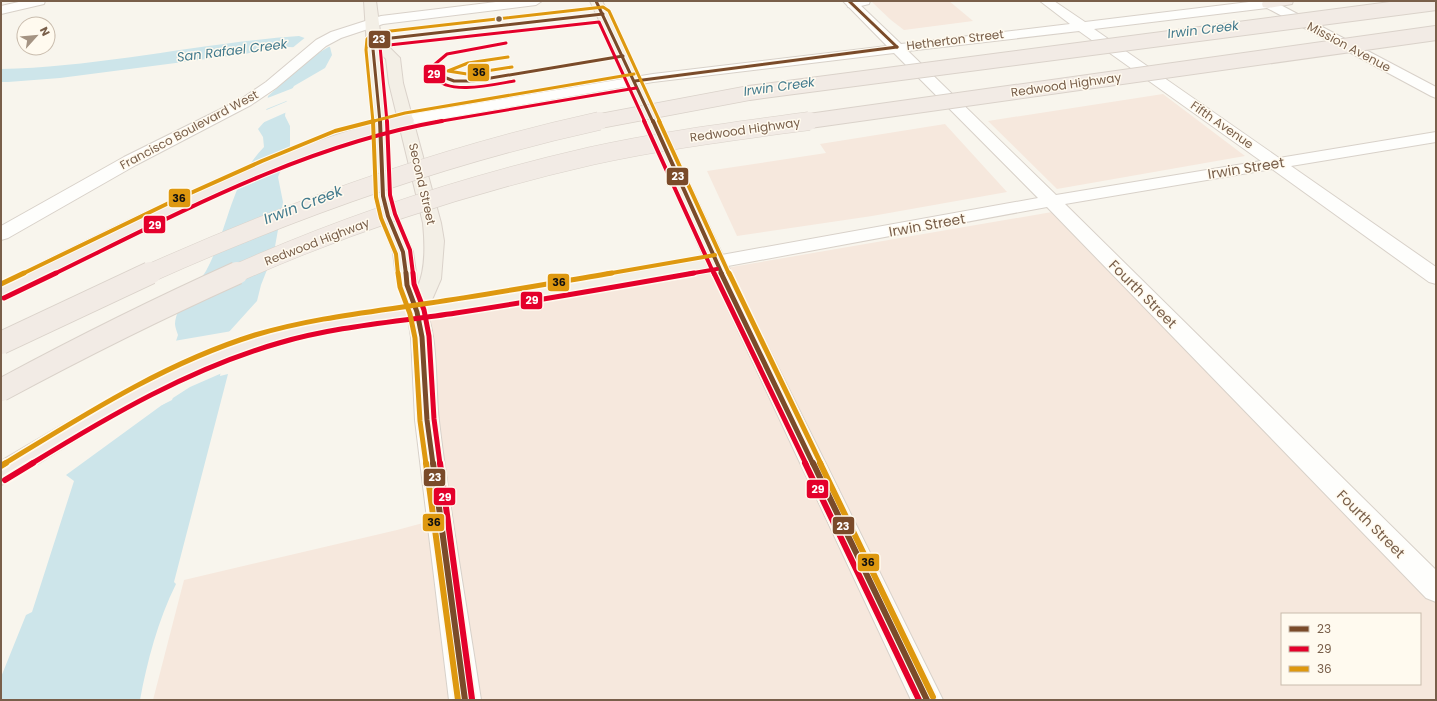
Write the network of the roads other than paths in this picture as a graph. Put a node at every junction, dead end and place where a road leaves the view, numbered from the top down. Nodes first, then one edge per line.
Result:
1 (39, 1) edge
2 (370, 1) edge
3 (536, 1) edge
4 (596, 1) edge
5 (1046, 1) edge
6 (1287, 1) edge
7 (856, 2) edge
8 (1265, 2) edge
9 (1436, 4) edge
10 (1, 10) edge
11 (373, 22) junction
12 (1081, 25) junction
13 (1436, 33) edge
14 (374, 40) junction
15 (897, 47) junction
16 (635, 81) junction
17 (1436, 93) edge
18 (406, 120) junction
19 (380, 126) junction
20 (1436, 137) edge
21 (1276, 164) junction
22 (1051, 201) junction
23 (1, 234) edge
24 (716, 262) junction
25 (1436, 277) edge
26 (1, 292) edge
27 (417, 312) junction
28 (1, 343) edge
29 (1, 390) edge
30 (1, 474) edge
31 (1436, 589) edge
32 (464, 700) edge
33 (927, 700) edge

1 - 10 main road
2 - 11 main road
3 - 11 main road, Francisco Boulevard West
4 - 16 main road
5 - 12 main road, Fifth Avenue
6 - 8 highway
7 - 15 main road, Fourth Street
8 - 12 main road, Hetherton Street
8 - 17 main road, Mission Avenue
9 - 28 highway, bridge
11 - 14 main road
11 - 23 main road, Francisco Boulevard West
12 - 15 main road, Hetherton Street
12 - 21 main road, Fifth Avenue
13 - 29 highway, Redwood Highway, bridge
14 - 18 main road, Second Street
14 - 19 main road
15 - 16 main road, Hetherton Street
15 - 22 main road, Fourth Street
16 - 18 main road, Hetherton Street
16 - 24 main road
18 - 19 highway
18 - 27 main road, Second Street
19 - 26 highway
19 - 27 main road
20 - 21 main road, Irwin Street
21 - 22 main road, Irwin Street
21 - 25 main road, Fifth Avenue
22 - 24 main road, Irwin Street
22 - 31 main road, Fourth Street
24 - 27 main road, Irwin Street
24 - 33 main road
27 - 30 highway
27 - 32 main road

